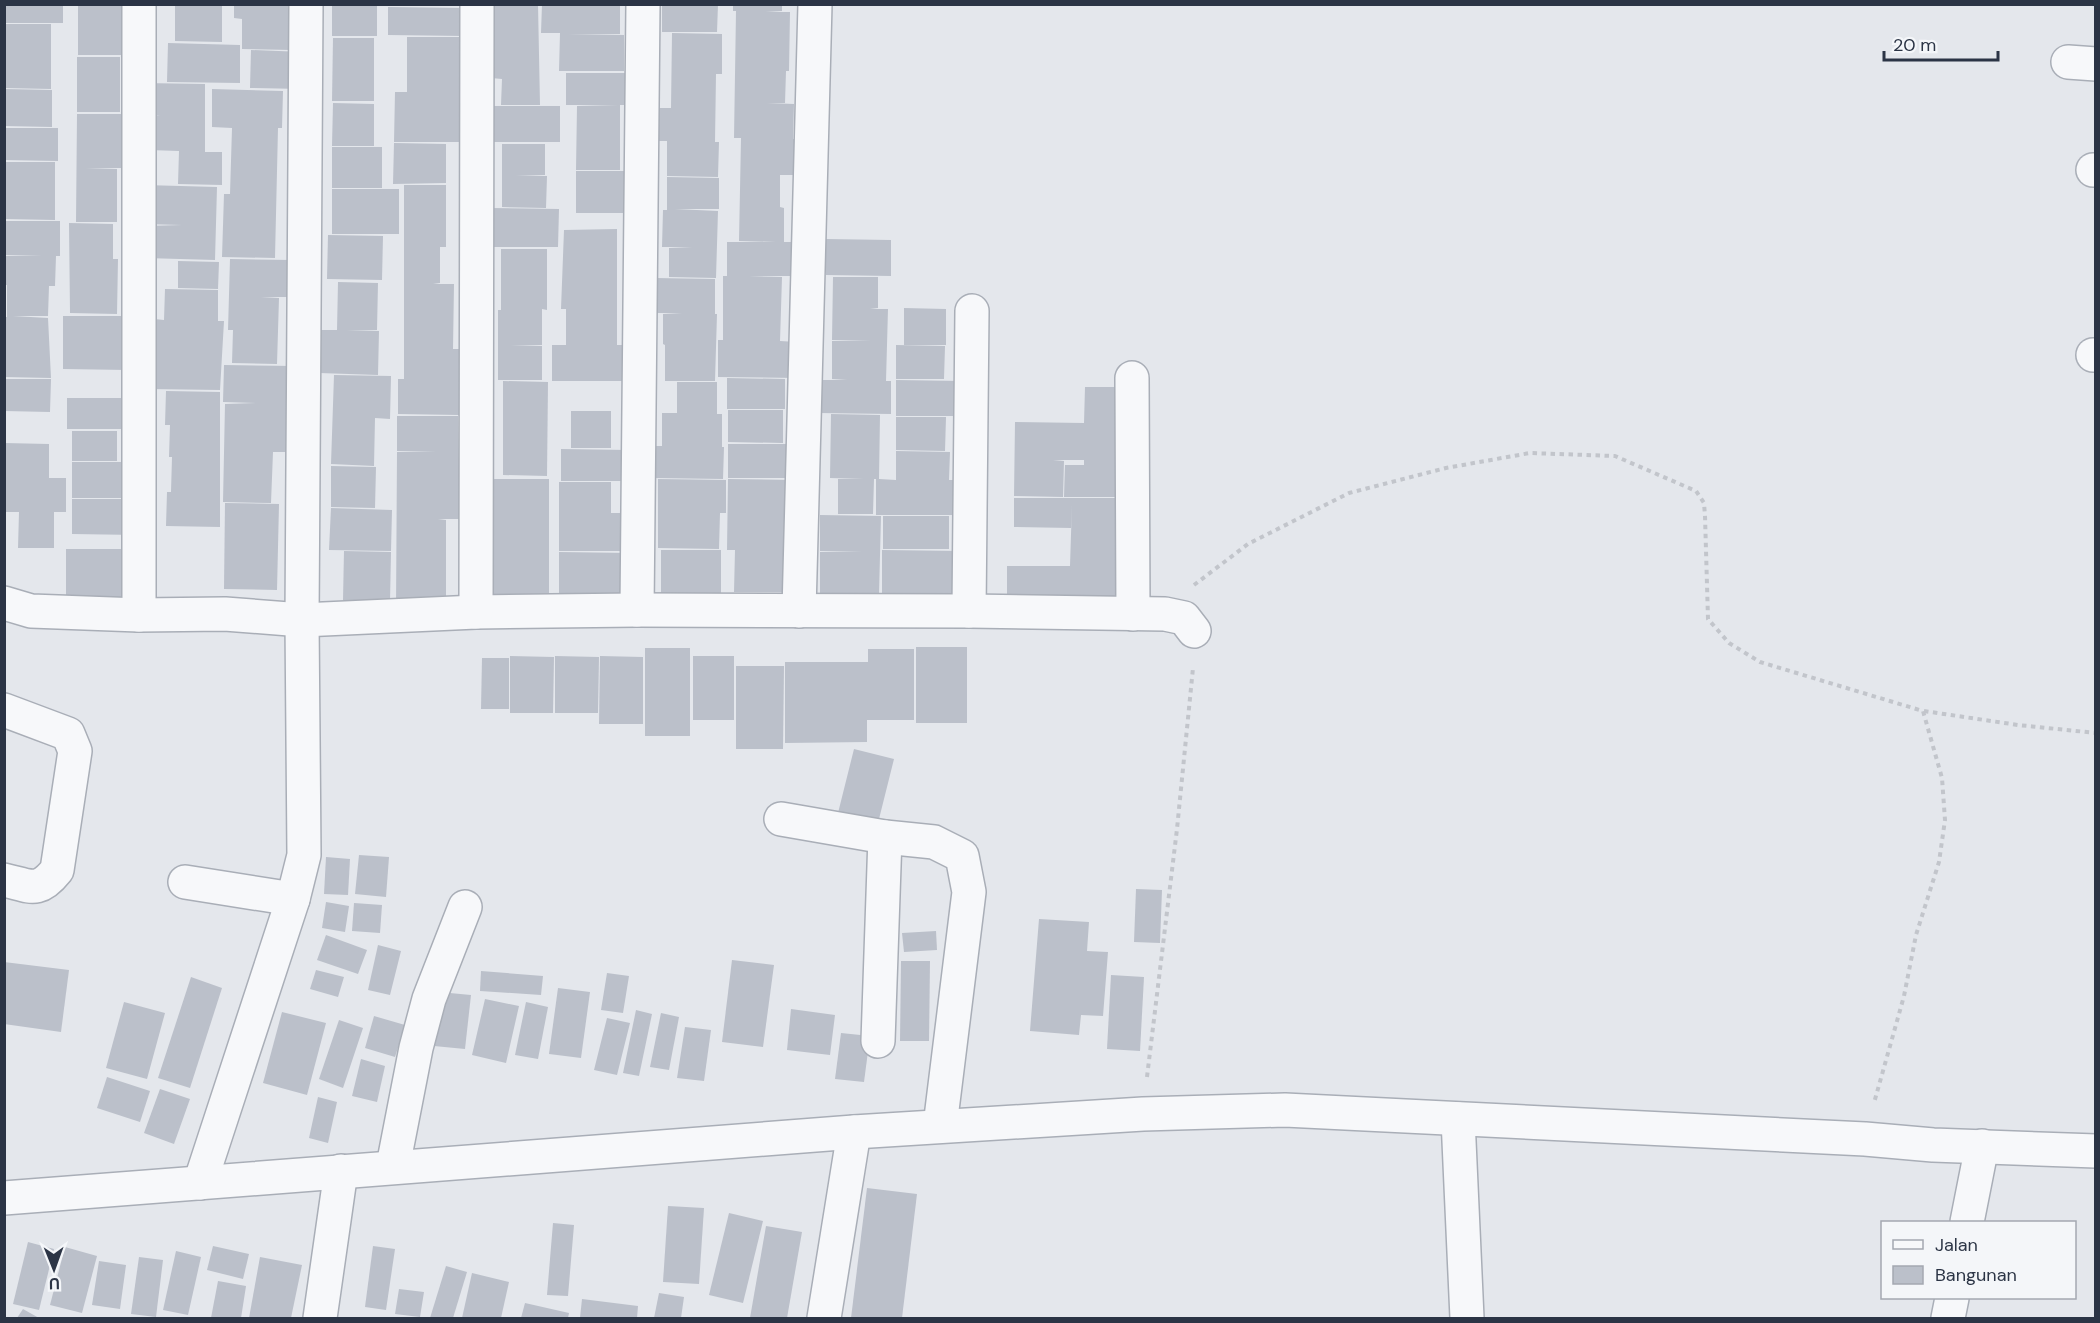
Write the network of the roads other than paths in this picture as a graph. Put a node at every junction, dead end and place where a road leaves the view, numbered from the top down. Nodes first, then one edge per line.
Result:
1 (139, 4) edge
2 (306, 4) edge
3 (477, 4) edge
4 (643, 4) edge
5 (815, 4) edge
6 (972, 311) dead end
7 (1132, 378) dead end
8 (4, 603) edge
9 (637, 610) junction
10 (799, 611) junction
11 (969, 611) junction
12 (476, 612) junction
13 (1133, 614) junction
14 (139, 615) junction
15 (302, 620) junction
16 (1194, 631) road end
17 (4, 710) edge
18 (781, 819) dead end
19 (885, 837) junction
20 (4, 880) edge
21 (186, 882) dead end
22 (293, 899) junction
23 (465, 908) dead end
24 (878, 1041) dead end
25 (1458, 1119) junction
26 (940, 1126) junction
27 (854, 1132) junction
28 (1982, 1146) junction
29 (2096, 1151) edge
30 (393, 1167) junction
31 (341, 1171) junction
32 (200, 1183) junction
33 (4, 1197) edge
34 (1967, 1221) edge
35 (1952, 1299) edge
36 (320, 1318) edge
37 (824, 1318) edge
38 (1467, 1318) edge
39 (1948, 1318) edge

1 - 14 street
2 - 15 street
3 - 12 street
4 - 9 street
5 - 10 street
6 - 11 street
7 - 13 street
8 - 14 street
9 - 10 street
9 - 12 street
10 - 11 street
11 - 13 street
12 - 15 street
13 - 16 street
14 - 15 street
15 - 22 street
17 - 20 street
18 - 19 street
19 - 24 street
19 - 26 street
21 - 22 street
22 - 32 street
23 - 30 street
25 - 26 street
25 - 28 street
25 - 38 street
26 - 27 street
27 - 30 street
27 - 37 street
28 - 29 street
28 - 34 street
30 - 31 street
31 - 32 street
31 - 36 street
32 - 33 street
35 - 39 street

